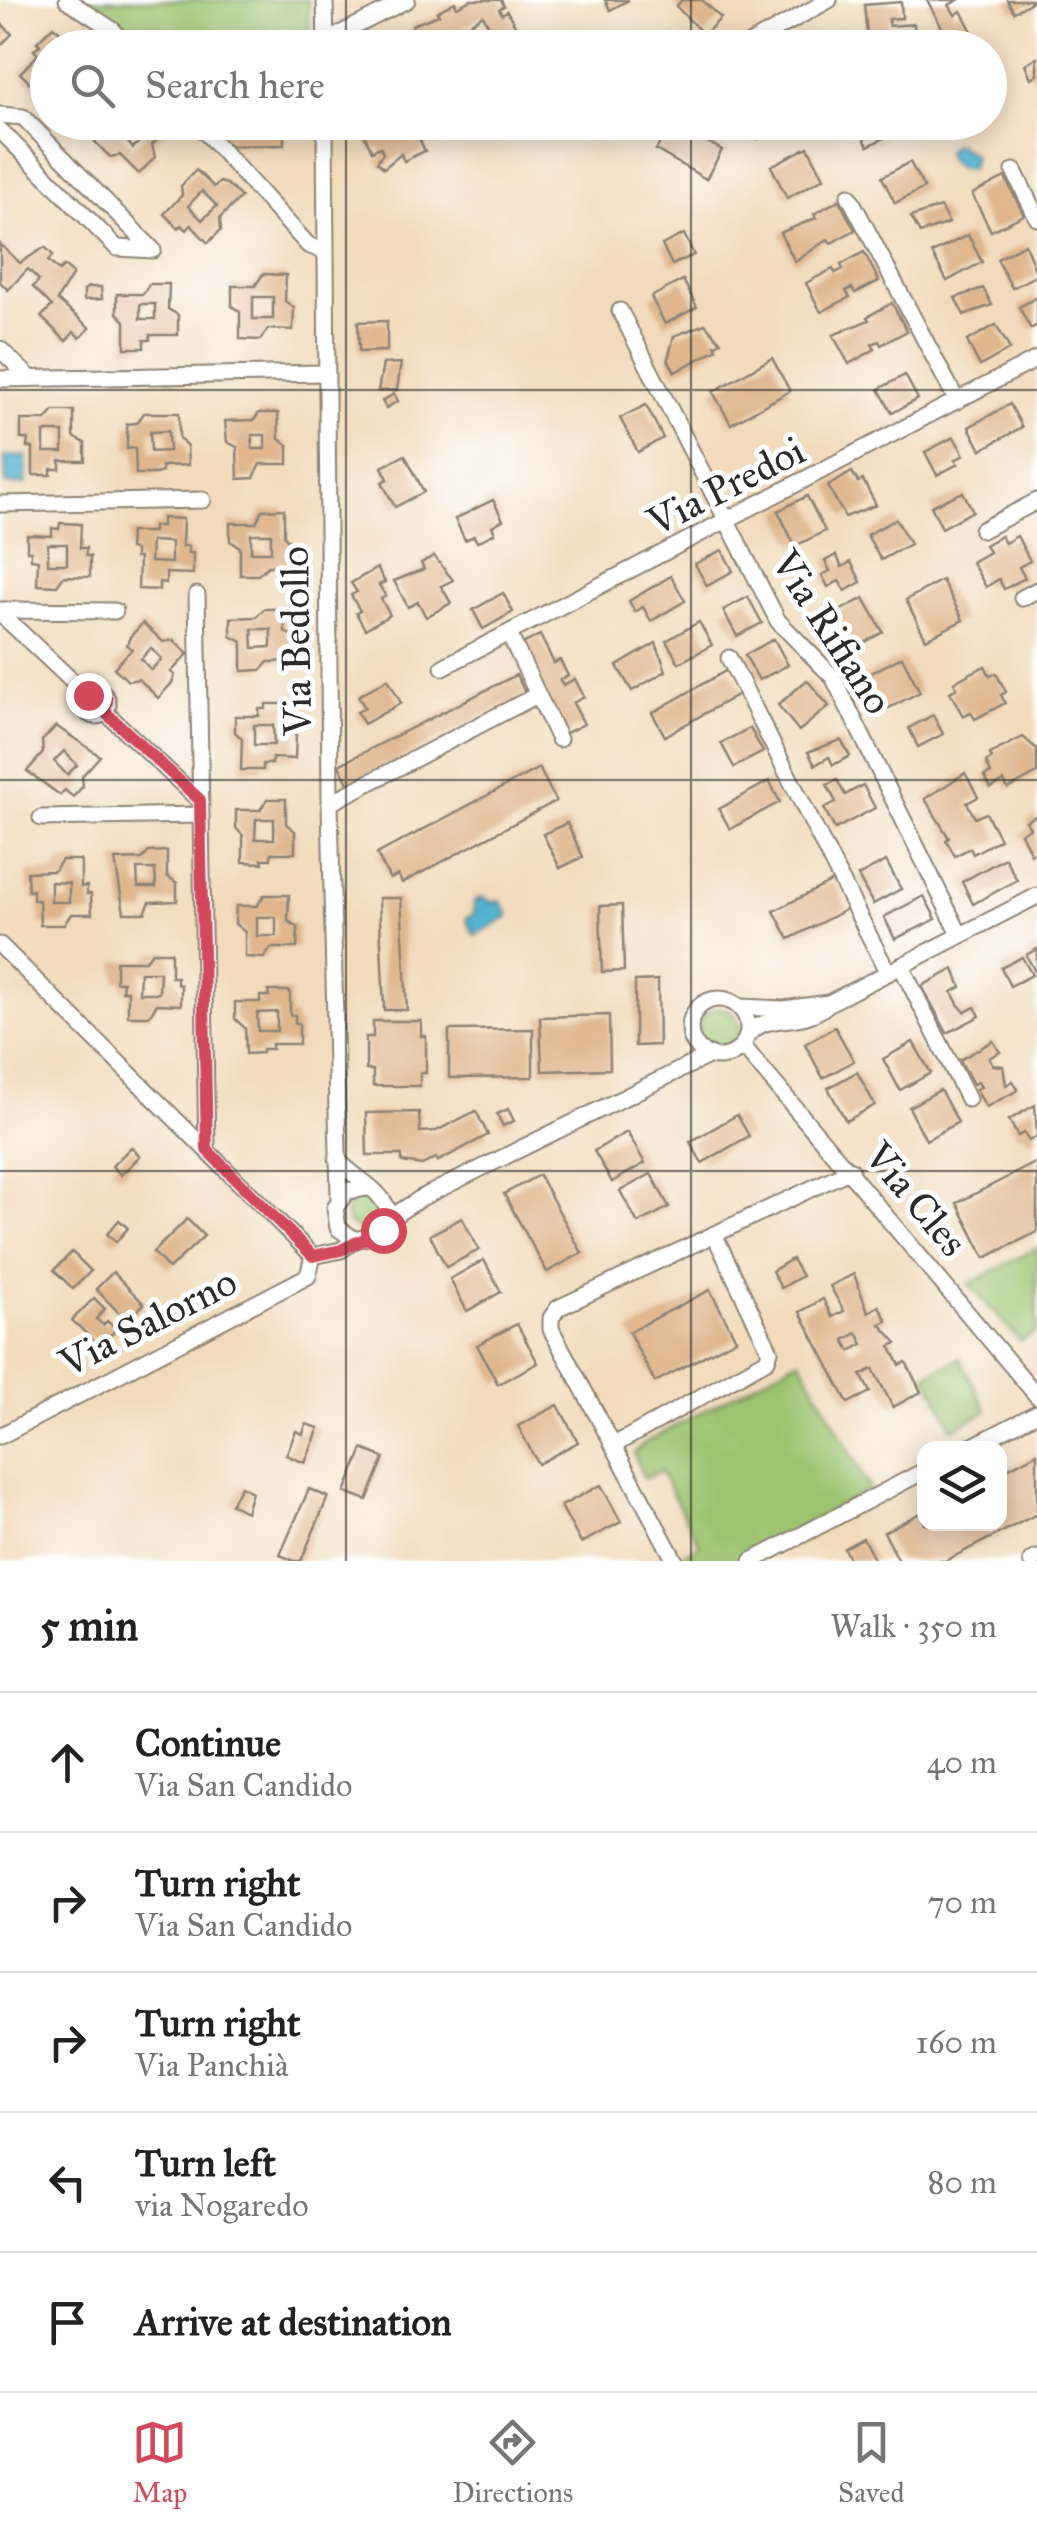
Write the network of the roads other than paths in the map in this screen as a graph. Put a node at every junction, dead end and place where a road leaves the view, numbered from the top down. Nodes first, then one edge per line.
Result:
1 (67, 0) edge
2 (325, 0) edge
3 (407, 0) edge
4 (788, 0) edge
5 (829, 0) edge
6 (797, 18) junction
7 (113, 30) edge
8 (326, 30) edge
9 (352, 30) edge
10 (775, 30) edge
11 (0, 115) edge
12 (30, 125) edge
13 (0, 130) edge
14 (45, 140) edge
15 (212, 140) edge
16 (324, 140) edge
17 (1014, 170) dead end
18 (849, 196) dead end
19 (1037, 218) edge
20 (323, 250) junction
21 (620, 311) dead end
22 (0, 348) edge
23 (1037, 359) edge
24 (324, 373) junction
25 (30, 378) junction
26 (0, 380) edge
27 (957, 401) junction
28 (203, 500) dead end
29 (1037, 501) edge
30 (0, 504) edge
31 (726, 522) junction
32 (982, 530) dead end
33 (197, 595) dead end
34 (0, 611) edge
35 (114, 611) dead end
36 (509, 634) junction
37 (729, 658) dead end
38 (444, 667) dead end
39 (538, 694) junction
40 (559, 739) dead end
41 (330, 803) junction
42 (200, 808) junction
43 (40, 818) dead end
44 (1037, 896) edge
45 (960, 935) junction
46 (0, 945) edge
47 (894, 969) junction
48 (829, 1003) junction
49 (740, 1007) junction
50 (691, 1035) junction
51 (744, 1041) junction
52 (710, 1055) junction
53 (671, 1074) junction
54 (968, 1100) dead end
55 (207, 1150) junction
56 (337, 1159) junction
57 (851, 1170) junction
58 (374, 1192) junction
59 (340, 1198) junction
60 (421, 1198) junction
61 (387, 1220) junction
62 (336, 1223) junction
63 (714, 1234) junction
64 (355, 1240) junction
65 (313, 1256) junction
66 (1037, 1396) edge
67 (1037, 1413) edge
68 (0, 1436) edge
69 (983, 1441) edge
70 (614, 1444) junction
71 (917, 1476) edge
72 (675, 1561) edge
73 (752, 1561) edge

1 - 7 street
2 - 8 street
3 - 9 street
4 - 6 street
5 - 6 street
6 - 10 street
11 - 12 street
13 - 14 street
15 - 20 street
16 - 20 street, Via Bedollo
17 - 19 street
18 - 27 street
20 - 24 street, Via Bedollo
21 - 31 street, Via Rifiano
22 - 25 street
23 - 27 street, Via Predoi
24 - 25 street
24 - 41 street, Via Bedollo
25 - 26 street
27 - 31 street, Via Predoi
28 - 30 street
29 - 32 street
31 - 36 street, Via Predoi
31 - 45 street, Via Rifiano
33 - 42 street
34 - 35 street
34 - 42 street
36 - 38 street, Via Predoi
36 - 39 street
37 - 47 street
39 - 40 street
39 - 41 street
41 - 56 street, Via Bedollo
42 - 43 street
42 - 55 street
44 - 45 street
45 - 47 street
46 - 55 street
47 - 48 street
47 - 54 street
48 - 49 street
48 - 51 street
49 - 50 street
49 - 51 street
50 - 52 street
50 - 53 street
51 - 52 street
51 - 57 street, Via Cles
52 - 53 street
53 - 60 street
55 - 65 street
56 - 58 street
56 - 59 street, Via Bedollo
57 - 63 street
57 - 66 street, Via Cles
58 - 59 street
58 - 60 street
58 - 61 street
59 - 62 street
60 - 61 street
61 - 64 street
62 - 64 street
62 - 65 street, Via Salorno
63 - 70 street
63 - 70 street
64 - 65 street
65 - 68 street, Via Salorno
67 - 69 street
70 - 72 street
71 - 73 street

